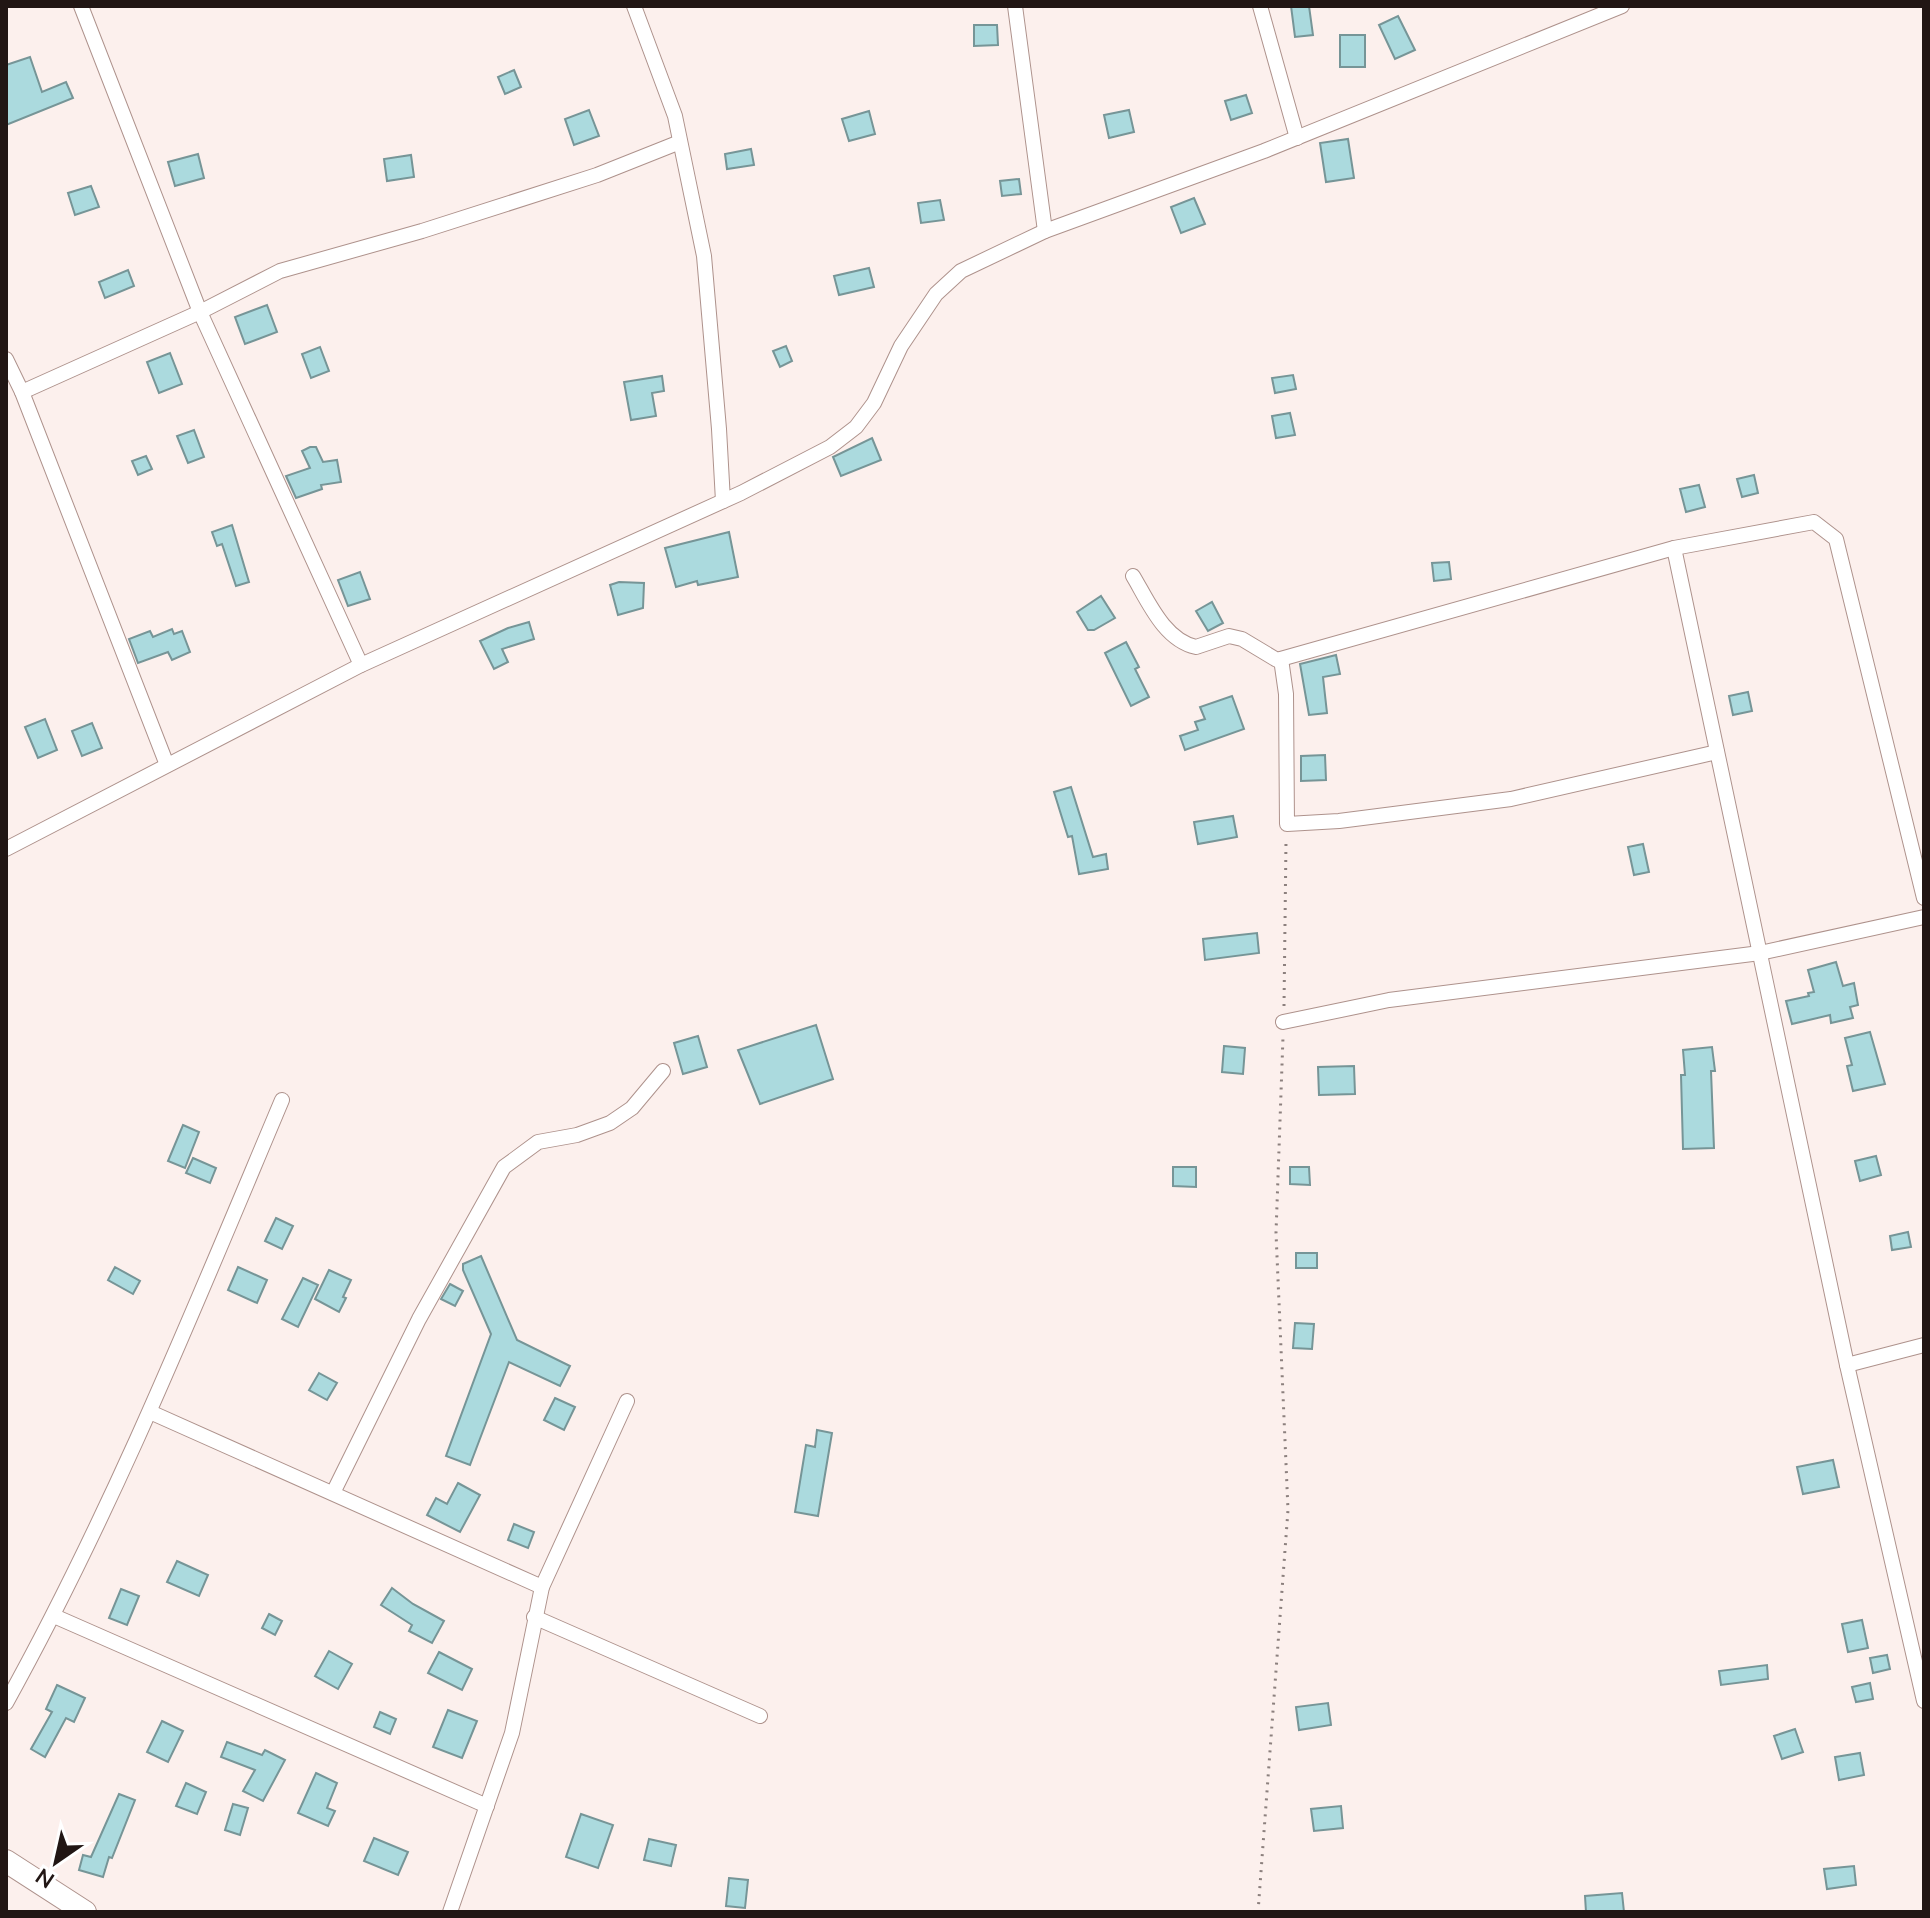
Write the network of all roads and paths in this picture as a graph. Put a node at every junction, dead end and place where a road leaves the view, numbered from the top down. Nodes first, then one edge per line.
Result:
1 (81, 6) edge
2 (634, 6) edge
3 (1015, 6) edge
4 (1260, 6) edge
5 (1622, 6) edge
6 (1297, 138) junction
7 (680, 142) junction
8 (1045, 231) junction
9 (200, 312) junction
10 (6, 359) edge
11 (22, 392) junction
12 (723, 501) junction
13 (1674, 548) junction
14 (1133, 576) dead end
15 (1281, 659) junction
16 (361, 665) junction
17 (1717, 752) junction
18 (167, 765) junction
19 (1287, 824) junction
20 (6, 849) edge
21 (1924, 898) edge
22 (1924, 917) edge
23 (1760, 953) junction
24 (1283, 1022) junction
25 (663, 1071) dead end
26 (282, 1100) dead end
27 (1924, 1345) edge
28 (1847, 1365) junction
29 (627, 1401) dead end
30 (150, 1412) junction
31 (333, 1493) junction
32 (542, 1587) junction
33 (54, 1616) junction
34 (534, 1617) junction
35 (1924, 1701) edge
36 (6, 1703) edge
37 (760, 1716) dead end
38 (487, 1806) junction
39 (6, 1861) edge
40 (85, 1912) edge
41 (450, 1912) edge
42 (1258, 1912) edge

1 - 9 street
2 - 7 street
3 - 8 street
4 - 6 street
5 - 6 street
6 - 8 street
7 - 9 street
7 - 12 street
8 - 12 street
9 - 11 street
9 - 16 street
10 - 11 street
11 - 18 street
12 - 16 street
13 - 15 street
13 - 17 street
13 - 21 street
14 - 15 street
15 - 19 street
16 - 18 street
17 - 19 street
17 - 23 street
18 - 20 street
19 - 24 path
22 - 23 street
23 - 24 street
23 - 28 street
24 - 42 path
25 - 31 street
26 - 30 street
27 - 28 street
28 - 35 street
29 - 32 street
30 - 31 street
30 - 33 street
31 - 32 street
32 - 34 street
33 - 36 street
33 - 38 street
34 - 37 street
34 - 38 street
38 - 41 street
39 - 40 main road

